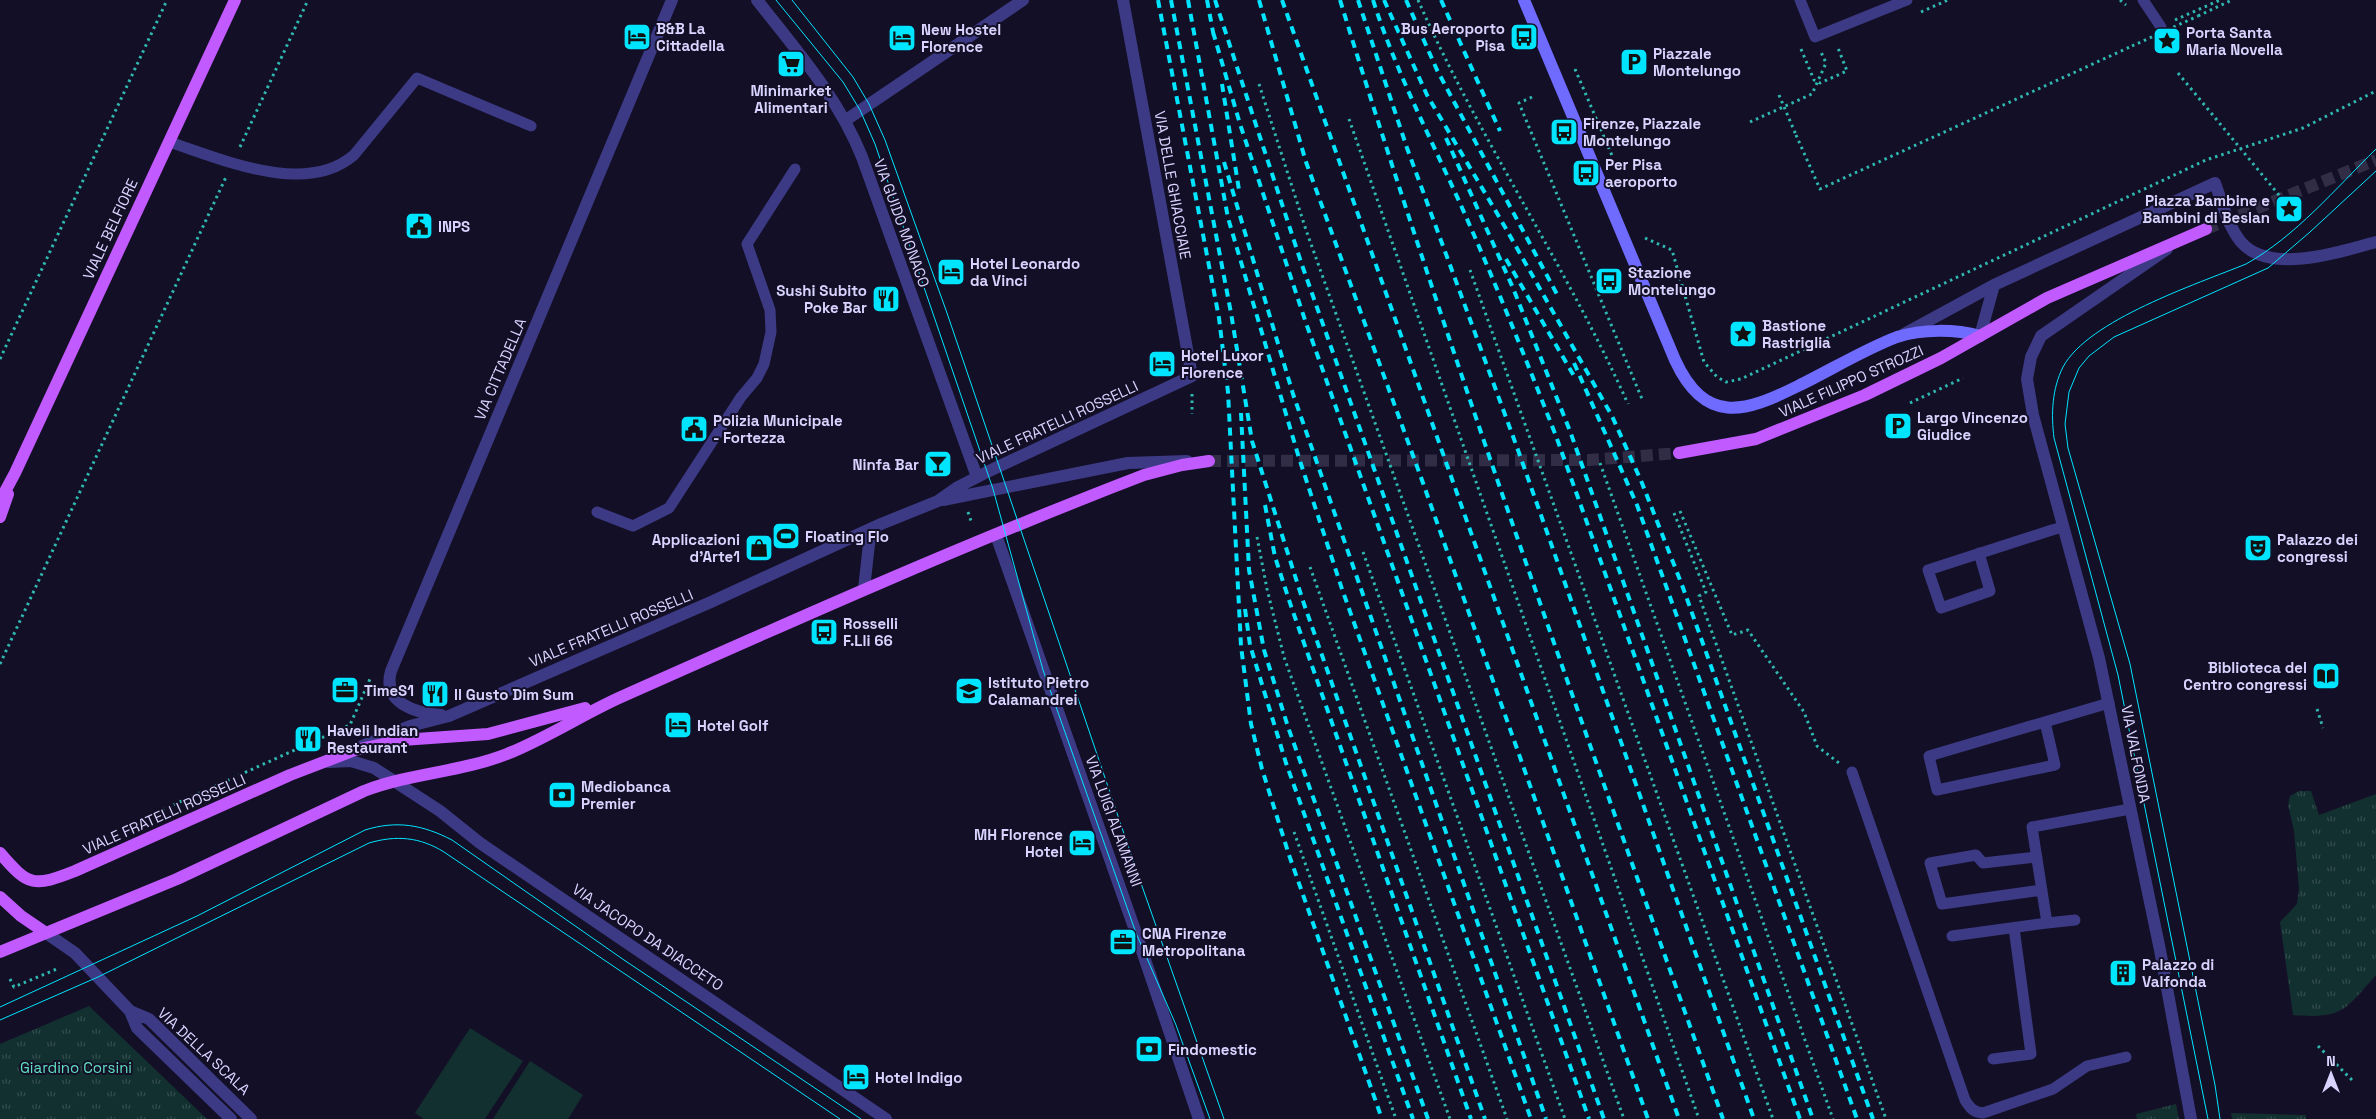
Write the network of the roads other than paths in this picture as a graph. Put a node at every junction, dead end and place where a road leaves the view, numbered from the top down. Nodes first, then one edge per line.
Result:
1 (235, 0) edge
2 (672, 0) edge
3 (757, 0) edge
4 (1023, 0) edge
5 (1123, 0) edge
6 (1524, 0) edge
7 (1800, 0) edge
8 (1907, 0) edge
9 (2144, 0) edge
10 (2161, 27) dead end
11 (840, 123) junction
12 (530, 126) dead end
13 (169, 142) junction
14 (796, 169) dead end
15 (2206, 228) tunnel mouth
16 (2186, 236) junction
17 (2376, 242) edge
18 (1994, 285) junction
19 (1980, 336) junction
20 (1897, 338) junction
21 (1192, 376) joint
22 (1679, 453) tunnel mouth
23 (1205, 461) joint
24 (15, 472) junction
25 (977, 477) junction
26 (0, 501) edge
27 (938, 501) junction
28 (598, 512) dead end
29 (0, 517) edge
30 (876, 527) junction
31 (2063, 527) junction
32 (996, 535) junction
33 (1979, 554) junction
34 (864, 589) junction
35 (619, 698) junction
36 (2109, 703) junction
37 (449, 716) junction
38 (2045, 722) junction
39 (355, 750) junction
40 (310, 767) junction
41 (1852, 772) road end
42 (393, 780) junction
43 (2130, 809) junction
44 (0, 853) edge
45 (2037, 857) junction
46 (2042, 890) junction
47 (0, 896) edge
48 (2075, 920) dead end
49 (2047, 923) junction
50 (2014, 928) junction
51 (46, 933) junction
52 (1952, 936) dead end
53 (0, 952) edge
54 (130, 1011) junction
55 (2126, 1057) dead end
56 (1993, 1059) dead end
57 (231, 1119) edge
58 (252, 1119) edge
59 (886, 1119) edge
60 (1199, 1119) edge
61 (2191, 1119) edge

1 - 13 main road, VIALE BELFIORE
2 - 37 street, VIA CITTADELLA
3 - 11 street, VIA GUIDO MONACO
4 - 11 street
5 - 21 street, VIA DELLE GHIACCIAIE
6 - 20 street
7 - 8 lane
9 - 10 lane
11 - 25 street, VIA GUIDO MONACO
12 - 13 lane
13 - 24 main road, VIALE BELFIORE
14 - 28 lane
15 - 16 main road
16 - 19 main road, VIALE FILIPPO STROZZI
16 - 31 street, VIA VALFONDA
17 - 18 street, VIALE FILIPPO STROZZI
18 - 19 street
18 - 20 street, VIALE FILIPPO STROZZI
19 - 20 street
19 - 22 main road, VIALE FILIPPO STROZZI
21 - 25 street, VIALE FRATELLI ROSSELLI
23 - 27 street, VIALE FRATELLI ROSSELLI
23 - 32 main road
24 - 26 main road, VIALE BELFIORE
24 - 29 main road, VIALE BELFIORE
25 - 27 street, VIALE FRATELLI ROSSELLI
27 - 30 street, VIALE FRATELLI ROSSELLI
30 - 34 street
30 - 37 street, VIALE FRATELLI ROSSELLI
31 - 33 lane
31 - 36 street, VIA VALFONDA
32 - 34 main road
32 - 60 street, VIA LUIGI ALAMANNI
33 - 33 lane
34 - 35 main road
35 - 39 main road, VIALE FRATELLI ROSSELLI
35 - 42 main road
36 - 38 lane
36 - 43 street, VIA VALFONDA
37 - 39 street, VIALE FRATELLI ROSSELLI
38 - 38 lane
39 - 40 main road, VIALE FRATELLI ROSSELLI
40 - 42 street, VIALE FRATELLI ROSSELLI
40 - 44 main road, VIALE FRATELLI ROSSELLI
41 - 55 lane
42 - 51 main road
42 - 59 street, VIA JACOPO DA DIACCETO
43 - 45 lane
43 - 61 street, VIA VALFONDA
45 - 46 lane
45 - 46 lane
46 - 49 lane
47 - 51 main road
48 - 49 lane
49 - 50 lane
50 - 52 lane
50 - 56 lane
51 - 53 main road
51 - 54 street, VIA DELLA SCALA
54 - 57 street, VIA DELLA SCALA
54 - 58 street, VIA DELLA SCALA

